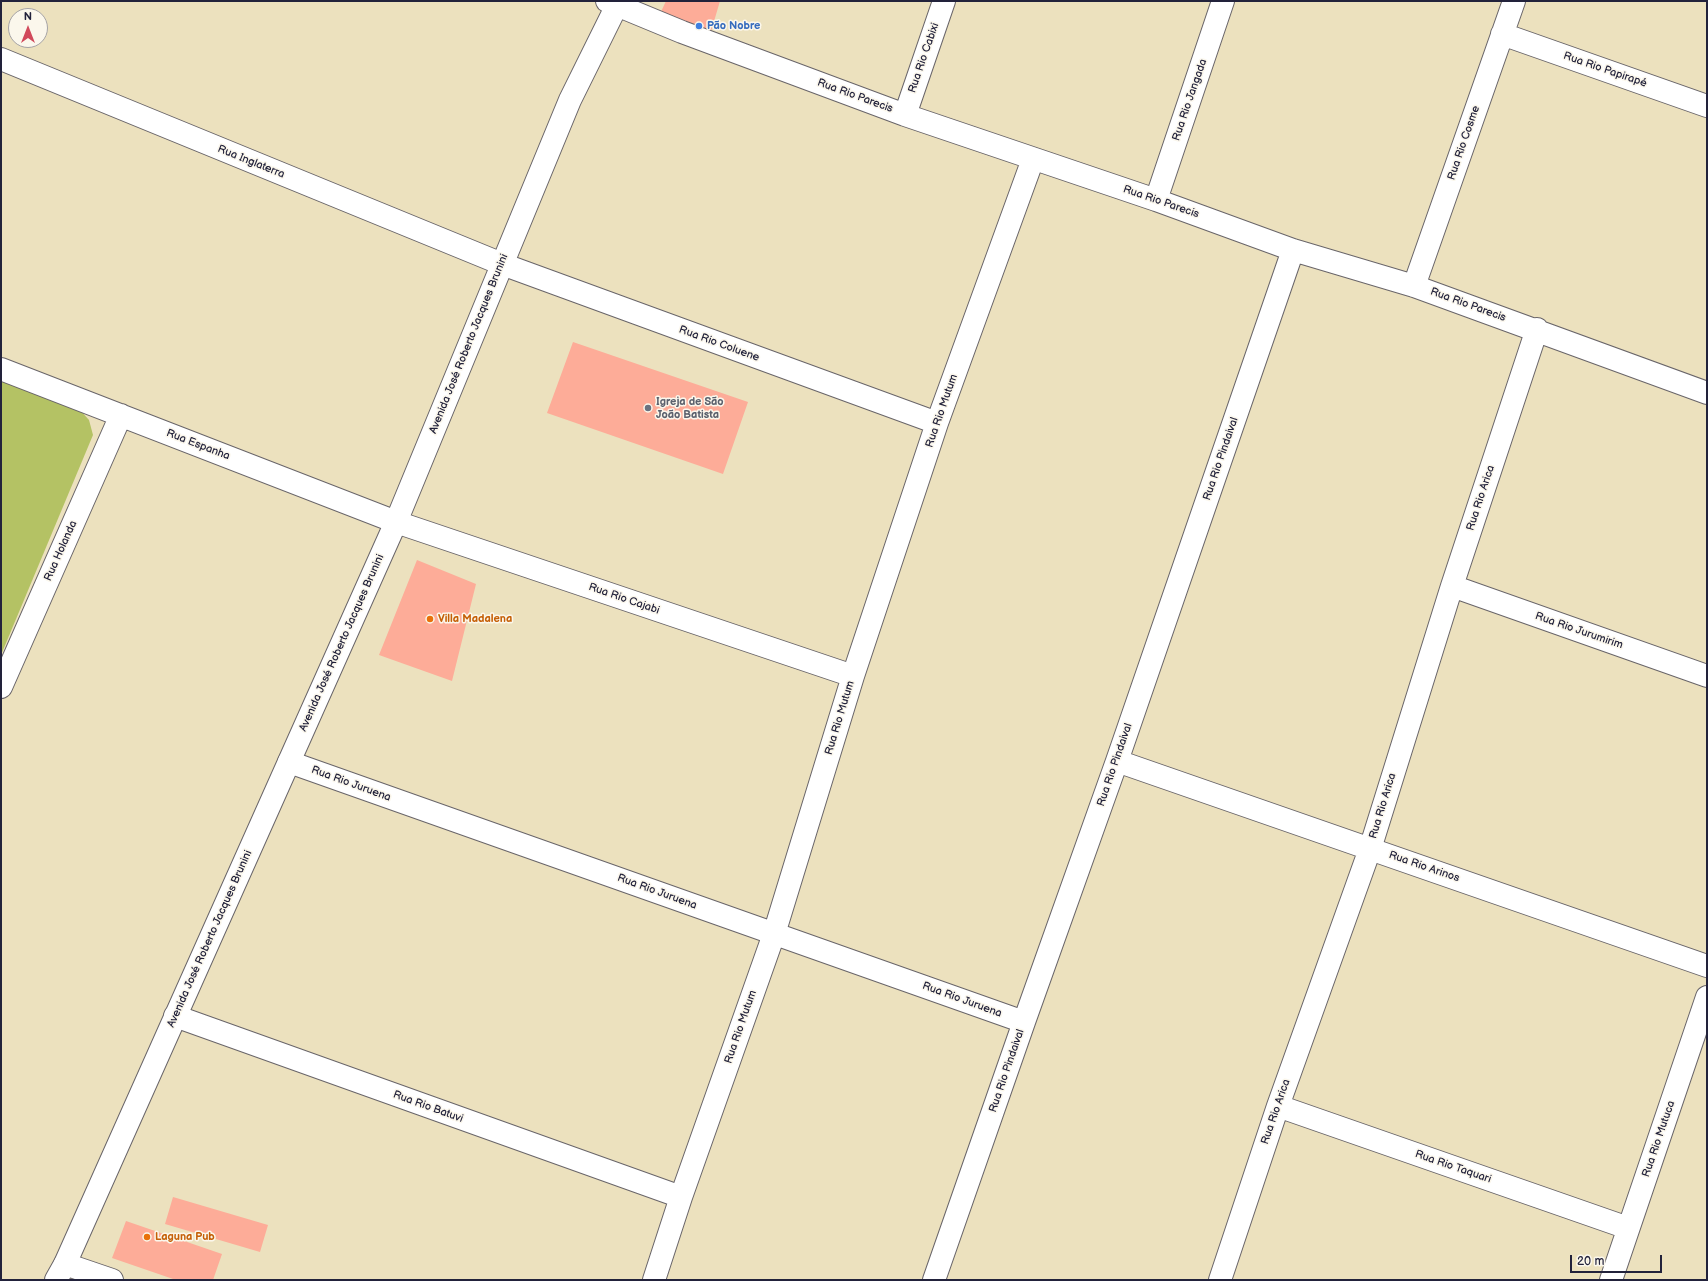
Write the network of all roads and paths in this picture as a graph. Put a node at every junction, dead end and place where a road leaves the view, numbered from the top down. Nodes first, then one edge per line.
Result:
1 (944, 1) edge
2 (1223, 1) edge
3 (1514, 1) edge
4 (614, 2) edge
5 (1502, 34) junction
6 (1, 59) edge
7 (1707, 106) edge
8 (905, 115) junction
9 (1033, 159) junction
10 (1156, 200) junction
11 (1293, 250) junction
12 (502, 264) junction
13 (1414, 286) junction
14 (1537, 329) junction
15 (1, 369) edge
16 (1707, 393) edge
17 (121, 416) junction
18 (937, 423) junction
19 (396, 522) junction
20 (1452, 586) junction
21 (853, 676) junction
22 (1707, 676) edge
23 (1, 687) edge
24 (1117, 761) junction
25 (289, 762) junction
26 (1370, 849) junction
27 (774, 934) junction
28 (1707, 966) edge
29 (1707, 998) edge
30 (176, 1016) junction
31 (1024, 1022) junction
32 (1699, 1045) edge
33 (1278, 1106) junction
34 (681, 1197) junction
35 (1628, 1228) junction
36 (60, 1272) edge
37 (112, 1280) edge
38 (654, 1280) edge
39 (934, 1280) edge
40 (1220, 1280) edge
41 (1611, 1280) edge

1 - 8 street, Rua Rio Cabixi
2 - 10 street, Rua Rio Jangada
3 - 5 street, Rua Rio Cosme
4 - 8 street, Rua Rio Parecis
4 - 12 street, Avenida José Roberto Jacques Brunini
5 - 7 street, Rua Rio Papirapé
5 - 13 street, Rua Rio Cosme
6 - 12 street, Rua Inglaterra
8 - 9 street, Rua Rio Parecis
9 - 10 street, Rua Rio Parecis
9 - 18 street, Rua Rio Mutum
10 - 11 street, Rua Rio Parecis
11 - 13 street, Rua Rio Parecis
11 - 24 street, Rua Rio Pindaival
12 - 18 street, Rua Rio Coluene
12 - 19 street, Avenida José Roberto Jacques Brunini
13 - 14 street, Rua Rio Parecis
14 - 16 street, Rua Rio Parecis
14 - 20 street, Rua Rio Arica
15 - 17 street, Rua Espanha
17 - 19 street, Rua Espanha
17 - 23 street, Rua Holanda
18 - 21 street, Rua Rio Mutum
19 - 21 street, Rua Rio Cajabi
19 - 25 street, Avenida José Roberto Jacques Brunini
20 - 22 street, Rua Rio Jurumirim
20 - 26 street, Rua Rio Arica
21 - 27 street, Rua Rio Mutum
24 - 26 street, Rua Rio Arinos
24 - 31 street, Rua Rio Pindaival
25 - 27 street, Rua Rio Juruena
25 - 30 street, Avenida José Roberto Jacques Brunini
26 - 28 street, Rua Rio Arinos
26 - 33 street, Rua Rio Arica
27 - 31 street, Rua Rio Juruena
27 - 34 street, Rua Rio Mutum
29 - 32 street, Rua Rio Mutuca
30 - 34 street, Rua Rio Batuvi
30 - 36 street, Avenida José Roberto Jacques Brunini
31 - 39 street, Rua Rio Pindaival
32 - 35 street, Rua Rio Mutuca
33 - 35 street, Rua Rio Taquari
33 - 40 street, Rua Rio Arica
34 - 38 street, Rua Rio Mutum
35 - 41 street, Rua Rio Mutuca
36 - 37 street

